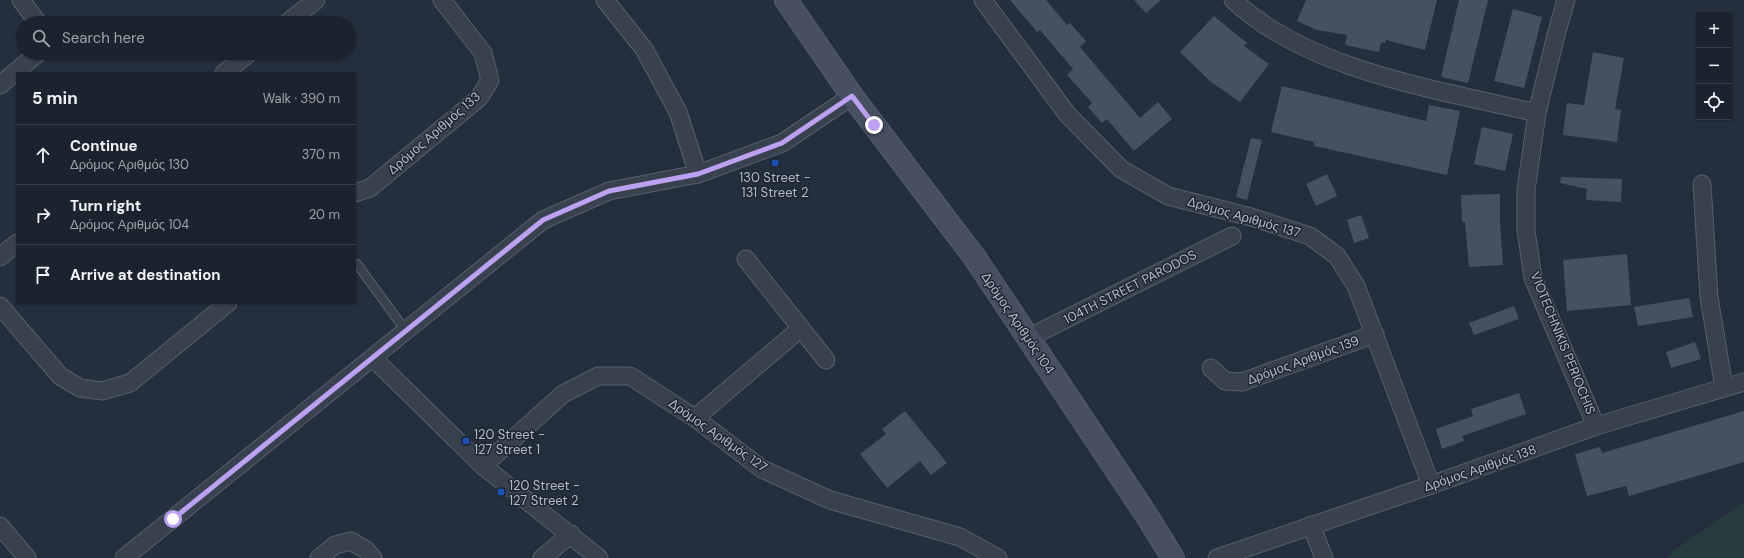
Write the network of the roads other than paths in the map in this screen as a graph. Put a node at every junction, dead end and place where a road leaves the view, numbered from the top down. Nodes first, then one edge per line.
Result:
1 (21, 0) edge
2 (316, 0) edge
3 (442, 0) edge
4 (605, 0) edge
5 (786, 0) edge
6 (983, 0) edge
7 (1233, 0) edge
8 (1566, 0) edge
9 (33, 16) edge
10 (296, 16) edge
11 (30, 60) edge
12 (240, 60) edge
13 (225, 72) edge
14 (0, 85) edge
15 (852, 96) junction
16 (1537, 114) junction
17 (698, 174) junction
18 (1702, 184) dead end
19 (356, 193) edge
20 (1232, 236) dead end
21 (16, 244) edge
22 (0, 258) edge
23 (746, 259) dead end
24 (357, 264) dead end
25 (227, 304) edge
26 (0, 306) edge
27 (800, 329) junction
28 (406, 331) junction
29 (1375, 334) junction
30 (1028, 338) junction
31 (373, 358) junction
32 (826, 360) dead end
33 (1211, 368) dead end
34 (1744, 382) edge
35 (1724, 388) junction
36 (695, 418) junction
37 (1596, 426) junction
38 (483, 466) junction
39 (1431, 485) junction
40 (1311, 524) junction
41 (0, 526) edge
42 (571, 534) junction
43 (27, 558) edge
44 (124, 558) edge
45 (319, 558) edge
46 (373, 558) edge
47 (542, 558) edge
48 (600, 558) edge
49 (998, 558) edge
50 (1173, 558) edge
51 (1217, 558) edge
52 (1324, 558) edge

1 - 9 street
2 - 10 street
3 - 19 street, Δρόμος Αριθμός 133
4 - 17 street
5 - 15 street, Δρόμος Αριθμός 104
6 - 29 street, Δρόμος Αριθμός 137
7 - 16 street
8 - 16 street, VIOTECHNIKIS PERIOCHIS
11 - 14 street
12 - 13 street
15 - 17 street
15 - 30 street, Δρόμος Αριθμός 104
16 - 37 street, VIOTECHNIKIS PERIOCHIS
17 - 28 street
18 - 35 street
20 - 30 street, 104TH STREET PARODOS
21 - 22 street
23 - 27 street
24 - 28 lane
25 - 26 street
27 - 32 street
27 - 36 street
28 - 31 street
29 - 33 street, Δρόμος Αριθμός 139
29 - 39 street, Δρόμος Αριθμός 137
30 - 50 street, Δρόμος Αριθμός 104
31 - 38 street
31 - 44 street
34 - 35 street, Δρόμος Αριθμός 138
35 - 37 street, Δρόμος Αριθμός 138
36 - 38 street, Δρόμος Αριθμός 127
36 - 49 street, Δρόμος Αριθμός 127
37 - 39 street, Δρόμος Αριθμός 138
38 - 42 street
39 - 40 street, Δρόμος Αριθμός 138
40 - 51 street, Δρόμος Αριθμός 138
40 - 52 street
41 - 43 street
42 - 47 street
42 - 48 street
45 - 46 street

